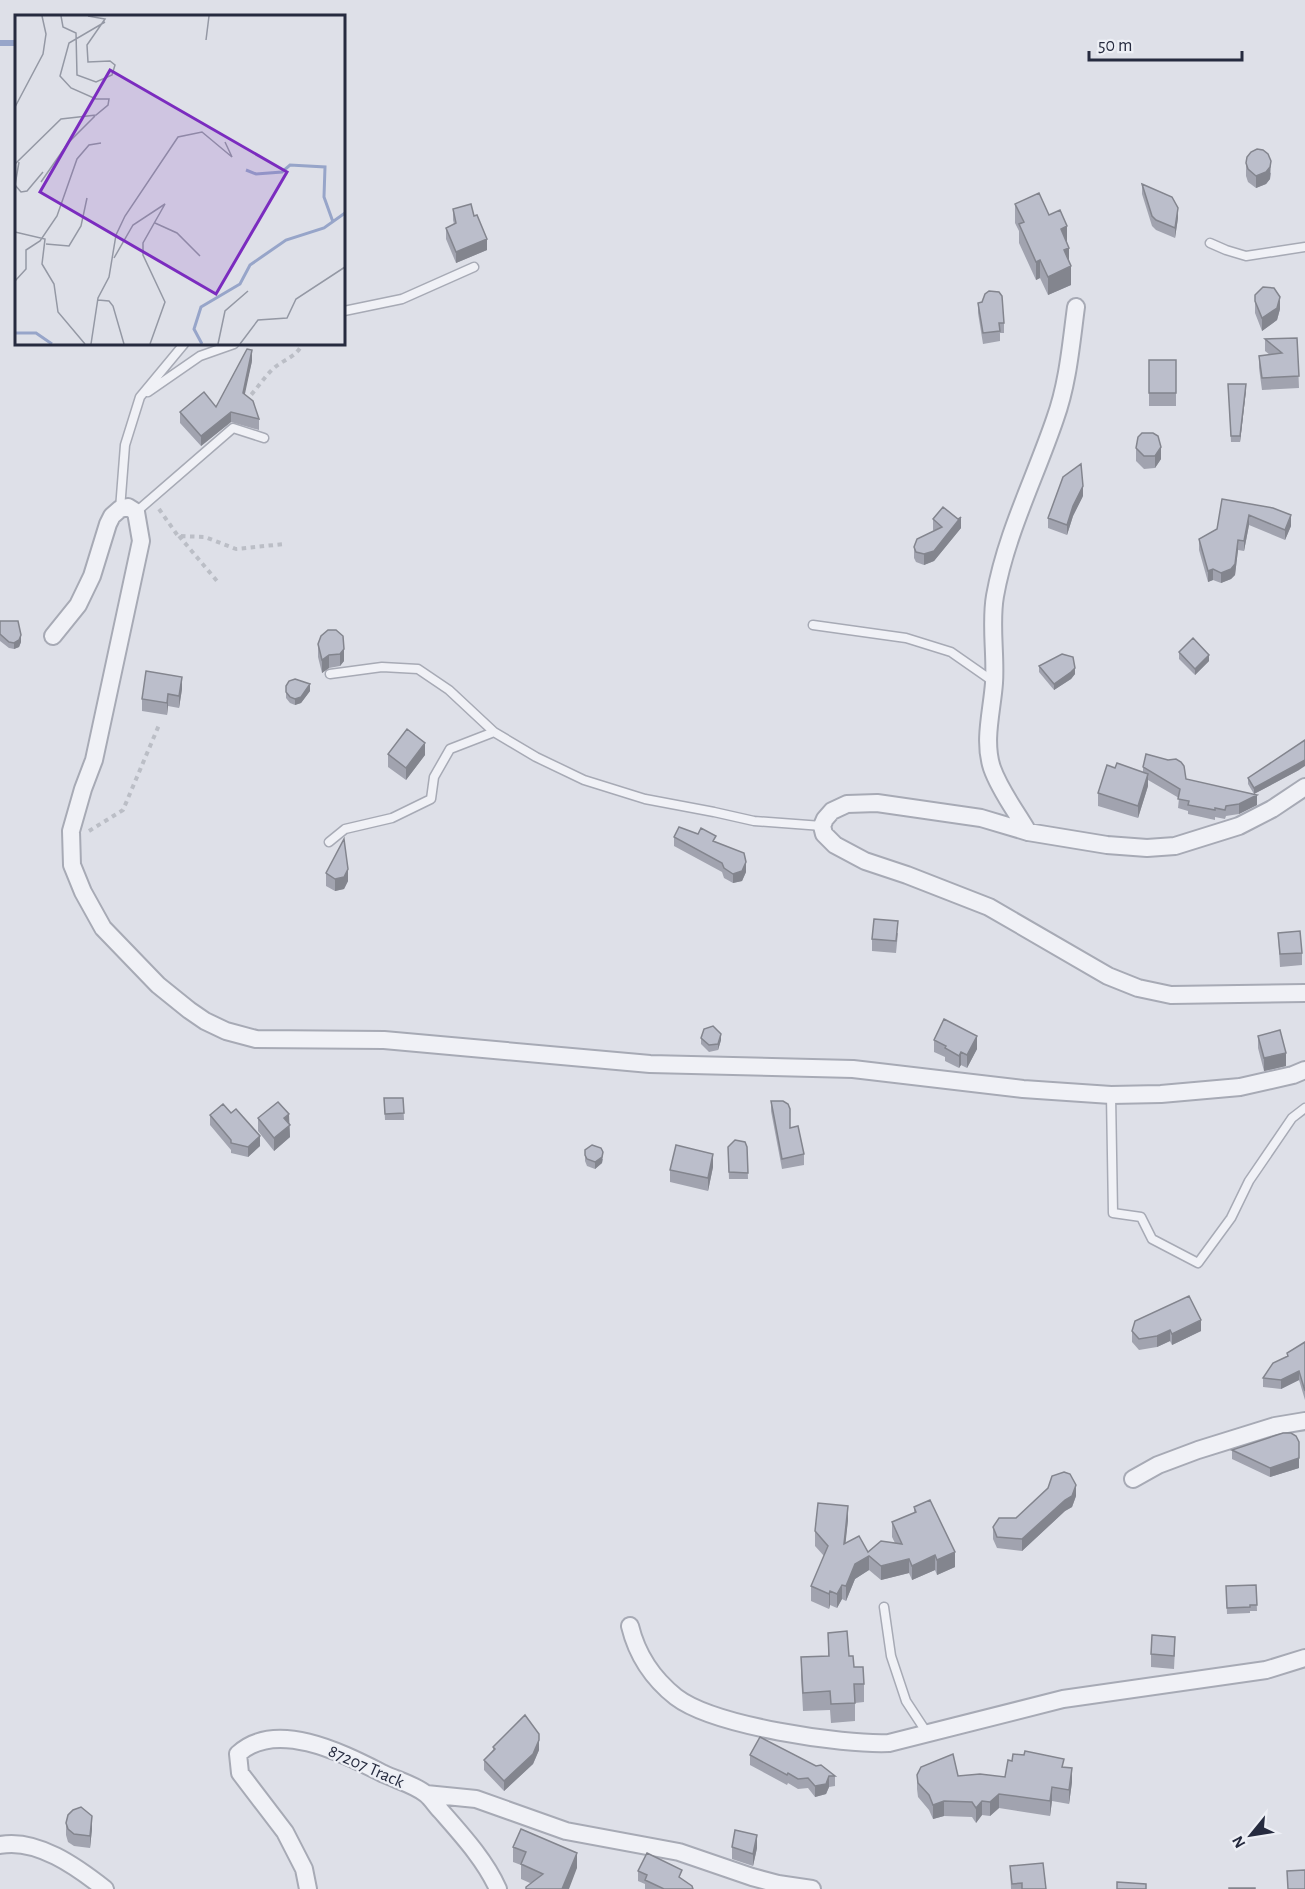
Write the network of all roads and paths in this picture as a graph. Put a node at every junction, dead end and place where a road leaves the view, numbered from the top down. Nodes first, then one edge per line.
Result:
1 (1210, 243) dead end
2 (1305, 246) edge
3 (474, 267) dead end
4 (1076, 307) dead end
5 (345, 311) edge
6 (182, 345) edge
7 (231, 345) edge
8 (302, 345) edge
9 (140, 397) junction
10 (233, 428) junction
11 (264, 438) dead end
12 (151, 499) junction
13 (128, 510) junction
14 (178, 536) junction
15 (284, 544) dead end
16 (217, 581) dead end
17 (813, 625) dead end
18 (53, 636) dead end
19 (330, 674) dead end
20 (994, 682) junction
21 (159, 726) dead end
22 (494, 732) junction
23 (1305, 787) edge
24 (822, 826) junction
25 (1028, 832) junction
26 (329, 842) dead end
27 (71, 843) junction
28 (1305, 993) edge
29 (1305, 1070) edge
30 (1111, 1095) junction
31 (1305, 1108) edge
32 (1305, 1420) edge
33 (1133, 1479) dead end
34 (884, 1607) dead end
35 (630, 1626) dead end
36 (1305, 1658) edge
37 (927, 1733) junction
38 (426, 1794) junction
39 (0, 1845) edge
40 (105, 1889) edge
41 (308, 1889) edge
42 (498, 1889) edge
43 (812, 1889) edge

1 - 2 lane
3 - 5 lane
4 - 20 street
6 - 9 lane
7 - 9 lane
8 - 10 path
9 - 13 lane
10 - 11 lane
10 - 12 lane
12 - 13 lane
12 - 14 path
13 - 18 street
13 - 27 street
14 - 15 path
14 - 16 path
17 - 20 lane
19 - 22 lane
20 - 25 street
21 - 27 path
22 - 24 lane
22 - 26 lane
23 - 25 street
24 - 25 street
24 - 28 street
27 - 30 street
29 - 30 street
30 - 31 lane
32 - 33 street
34 - 37 lane
35 - 37 street
36 - 37 street
38 - 41 street, 87207 Track
38 - 42 street, 87207 Track
38 - 43 street
39 - 40 street

